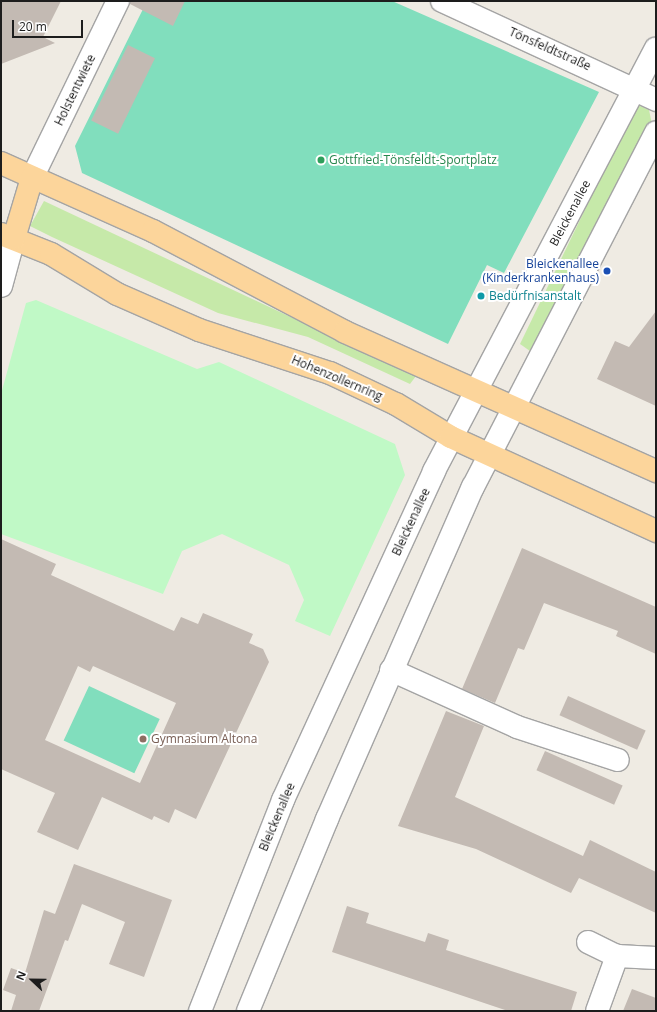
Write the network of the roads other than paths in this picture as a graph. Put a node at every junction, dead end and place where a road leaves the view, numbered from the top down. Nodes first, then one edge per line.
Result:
1 (118, 1) edge
2 (442, 1) edge
3 (656, 49) edge
4 (635, 89) junction
5 (656, 100) edge
6 (656, 133) edge
7 (1, 163) edge
8 (32, 178) junction
9 (7, 236) edge
10 (1, 286) edge
11 (477, 391) junction
12 (516, 407) junction
13 (452, 437) junction
14 (490, 455) junction
15 (656, 471) edge
16 (656, 531) edge
17 (391, 670) junction
18 (618, 760) dead end
19 (588, 942) dead end
20 (617, 956) junction
21 (656, 958) edge
22 (200, 1011) edge
23 (248, 1011) edge
24 (597, 1011) edge

1 - 8 street, Holstentwiete
2 - 4 street, Tönsfeldtstraße
3 - 4 street, Bleickenallee
4 - 5 street, Tönsfeldtstraße
4 - 11 street, Bleickenallee
6 - 12 street
7 - 8 main road
8 - 9 main road
8 - 11 main road
9 - 10 street
9 - 13 main road, Hohenzollernring
11 - 12 main road
11 - 13 street, Bleickenallee
12 - 14 street
12 - 15 main road
13 - 14 main road, Hohenzollernring
13 - 22 street, Bleickenallee
14 - 16 main road, Hohenzollernring
14 - 17 street
17 - 18 street
17 - 23 street
19 - 20 street
20 - 21 street
20 - 24 street

